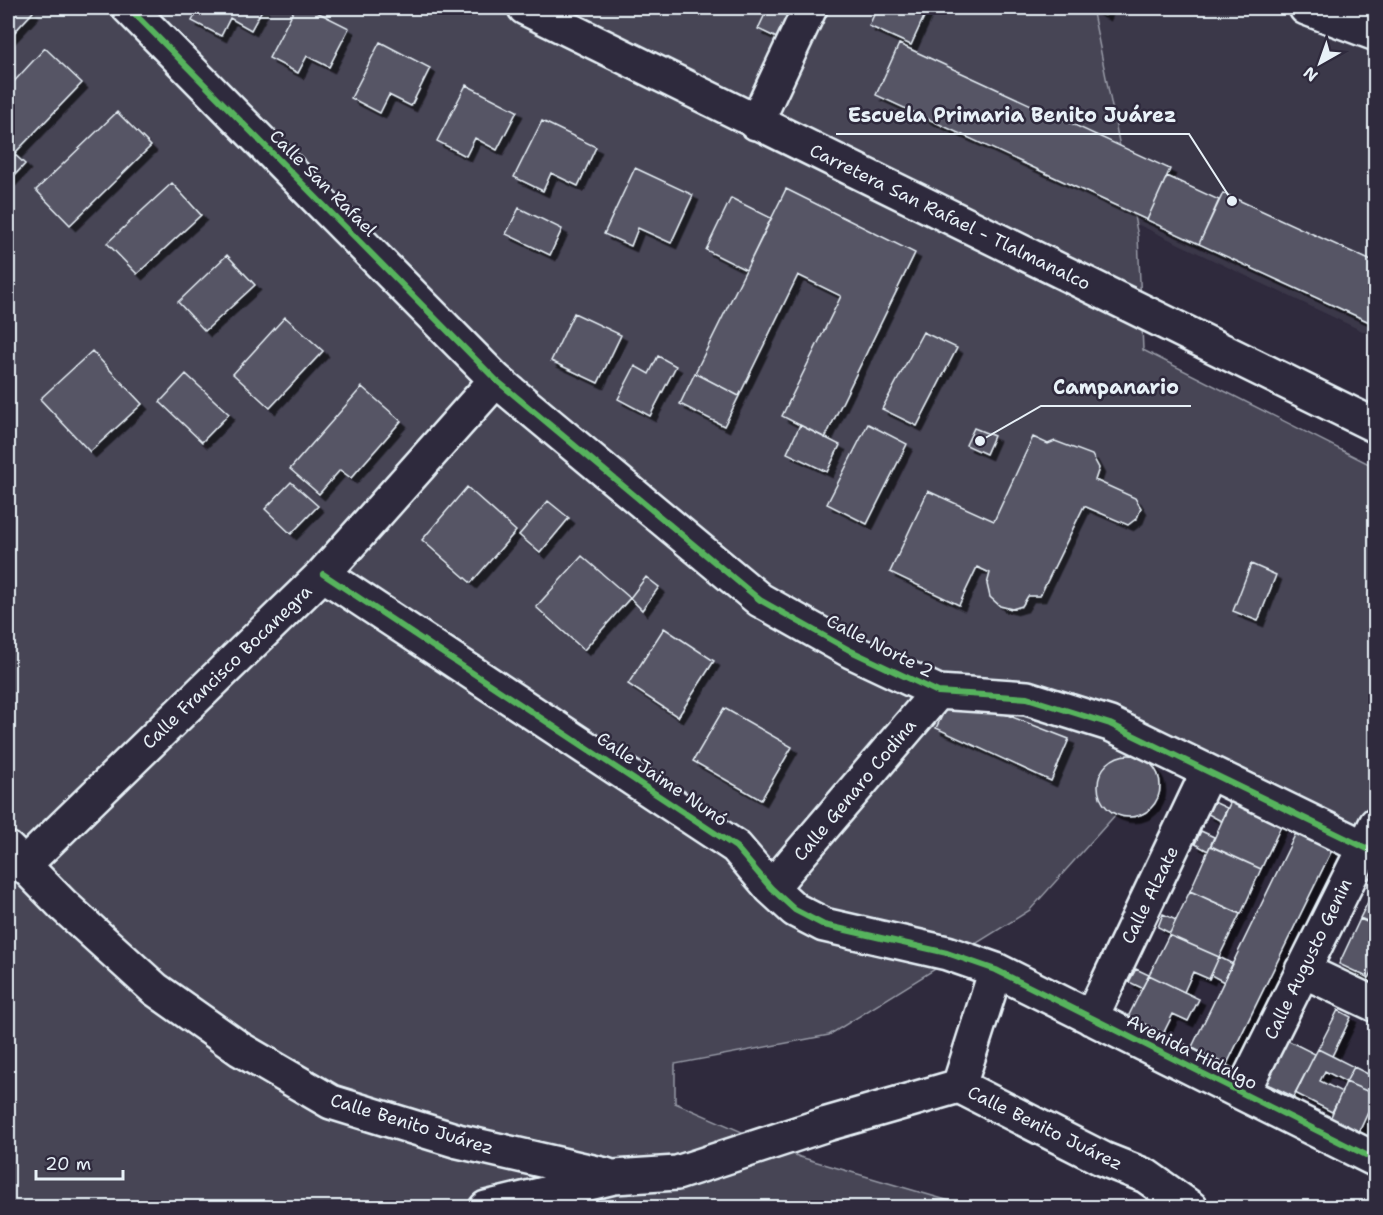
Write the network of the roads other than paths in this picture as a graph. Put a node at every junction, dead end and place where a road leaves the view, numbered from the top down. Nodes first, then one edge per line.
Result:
1 (129, 8) edge
2 (525, 8) edge
3 (810, 8) edge
4 (1306, 8) edge
5 (1376, 34) edge
6 (756, 123) junction
7 (496, 380) junction
8 (1376, 426) edge
9 (323, 574) junction
10 (938, 692) junction
11 (1209, 772) junction
12 (1372, 841) edge
13 (15, 858) edge
14 (771, 888) junction
15 (996, 970) junction
16 (1302, 970) junction
17 (1376, 1005) edge
18 (1091, 1018) junction
19 (959, 1086) junction
20 (1242, 1093) junction
21 (1376, 1160) edge
22 (614, 1177) junction
23 (486, 1208) edge
24 (1191, 1208) edge

1 - 7 street, Calle San Rafael
2 - 6 street, Carretera San Rafael - Tlalmanalco
3 - 6 street
4 - 5 street
6 - 8 street, Carretera San Rafael - Tlalmanalco
7 - 9 street, Calle Francisco Bocanegra
7 - 10 street, Calle Norte 2
9 - 13 street, Calle Francisco Bocanegra
9 - 14 street, Calle Jaime Nunó
10 - 11 street, Calle Norte 2
10 - 14 street, Calle Genaro Codina
11 - 12 street, Calle Norte 2
11 - 18 street, Calle Alzate
12 - 16 street, Calle Augusto Genin
13 - 22 street, Calle Benito Juárez
14 - 15 street, Calle Jaime Nunó
15 - 18 street, Avenida Hidalgo
15 - 19 street
16 - 17 street
16 - 20 street, Calle Augusto Genin
18 - 20 street, Avenida Hidalgo
19 - 22 street, Calle Benito Juárez
19 - 24 street, Calle Benito Juárez
20 - 21 street, Avenida Hidalgo
22 - 23 street, Calle Benito Juárez

